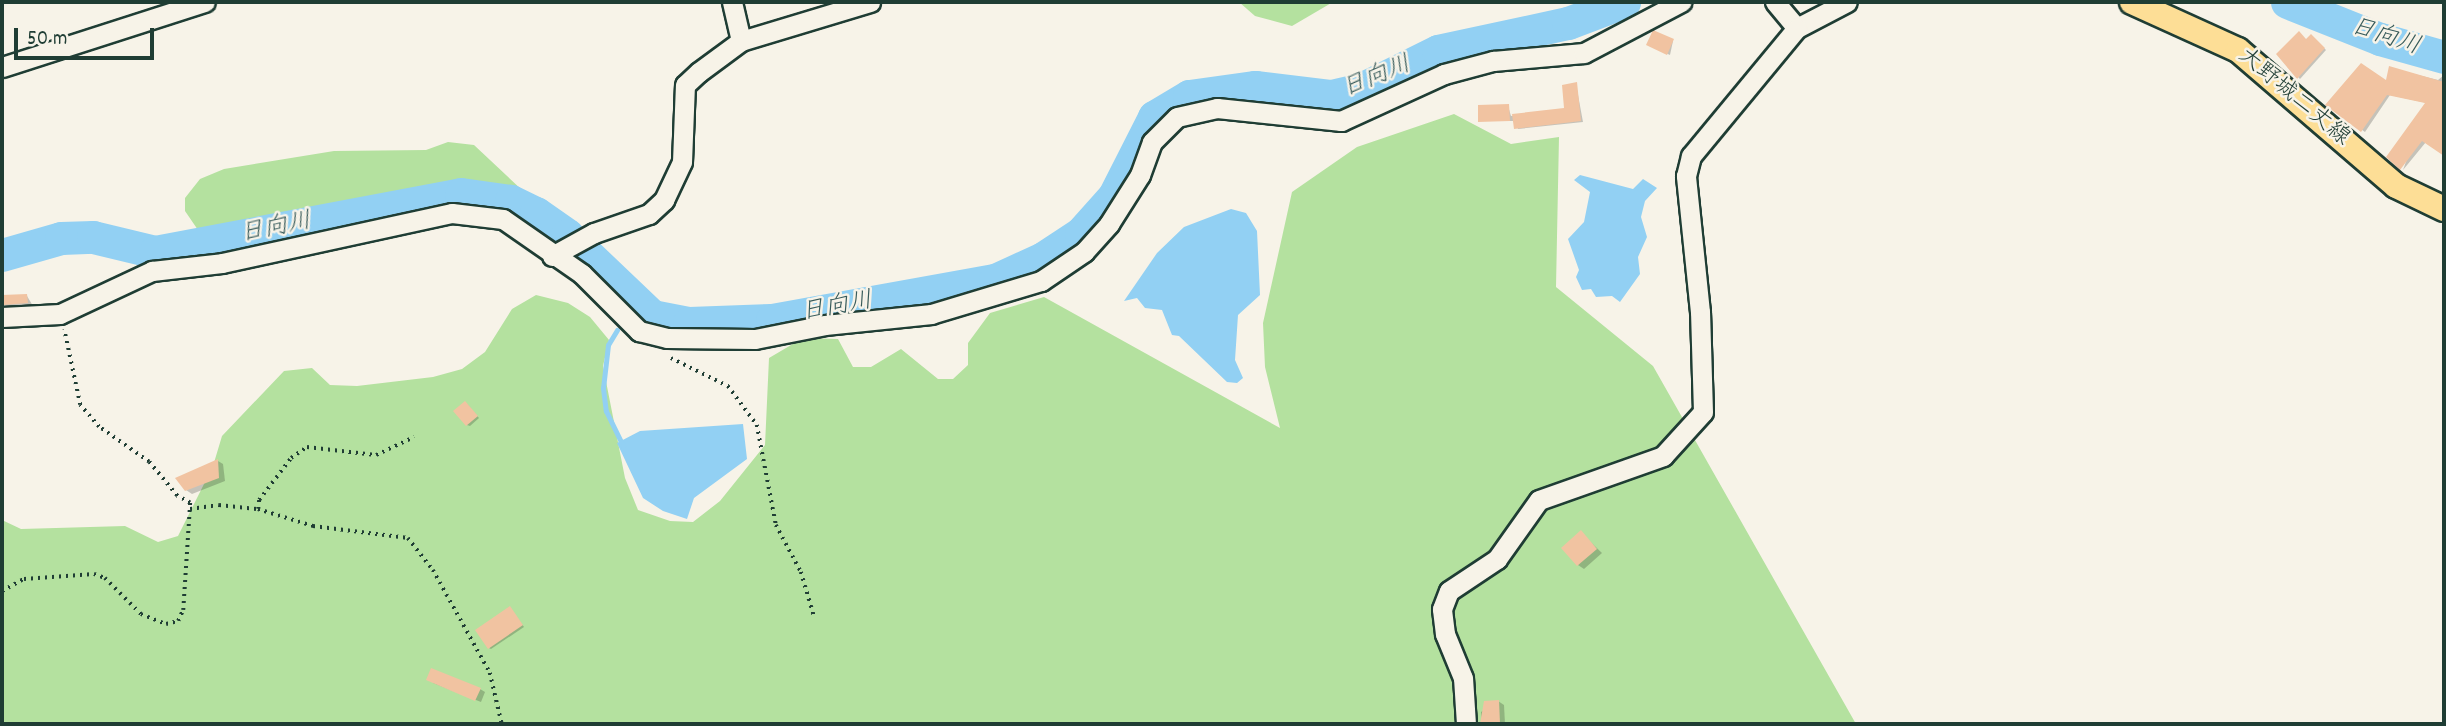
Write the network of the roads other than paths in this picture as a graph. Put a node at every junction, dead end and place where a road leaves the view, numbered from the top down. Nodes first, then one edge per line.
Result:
1 (205, 2) edge
2 (732, 2) edge
3 (870, 2) edge
4 (1681, 2) edge
5 (1775, 2) edge
6 (1847, 2) edge
7 (2132, 2) edge
8 (1797, 28) junction
9 (741, 41) junction
10 (2, 66) edge
11 (2444, 209) edge
12 (552, 256) junction
13 (2, 317) edge
14 (1466, 724) edge

1 - 10 street
2 - 9 street
3 - 9 street
4 - 12 street
5 - 8 street
6 - 8 street
7 - 11 main road, 大野城二丈線
8 - 14 street
9 - 12 street
12 - 13 street

